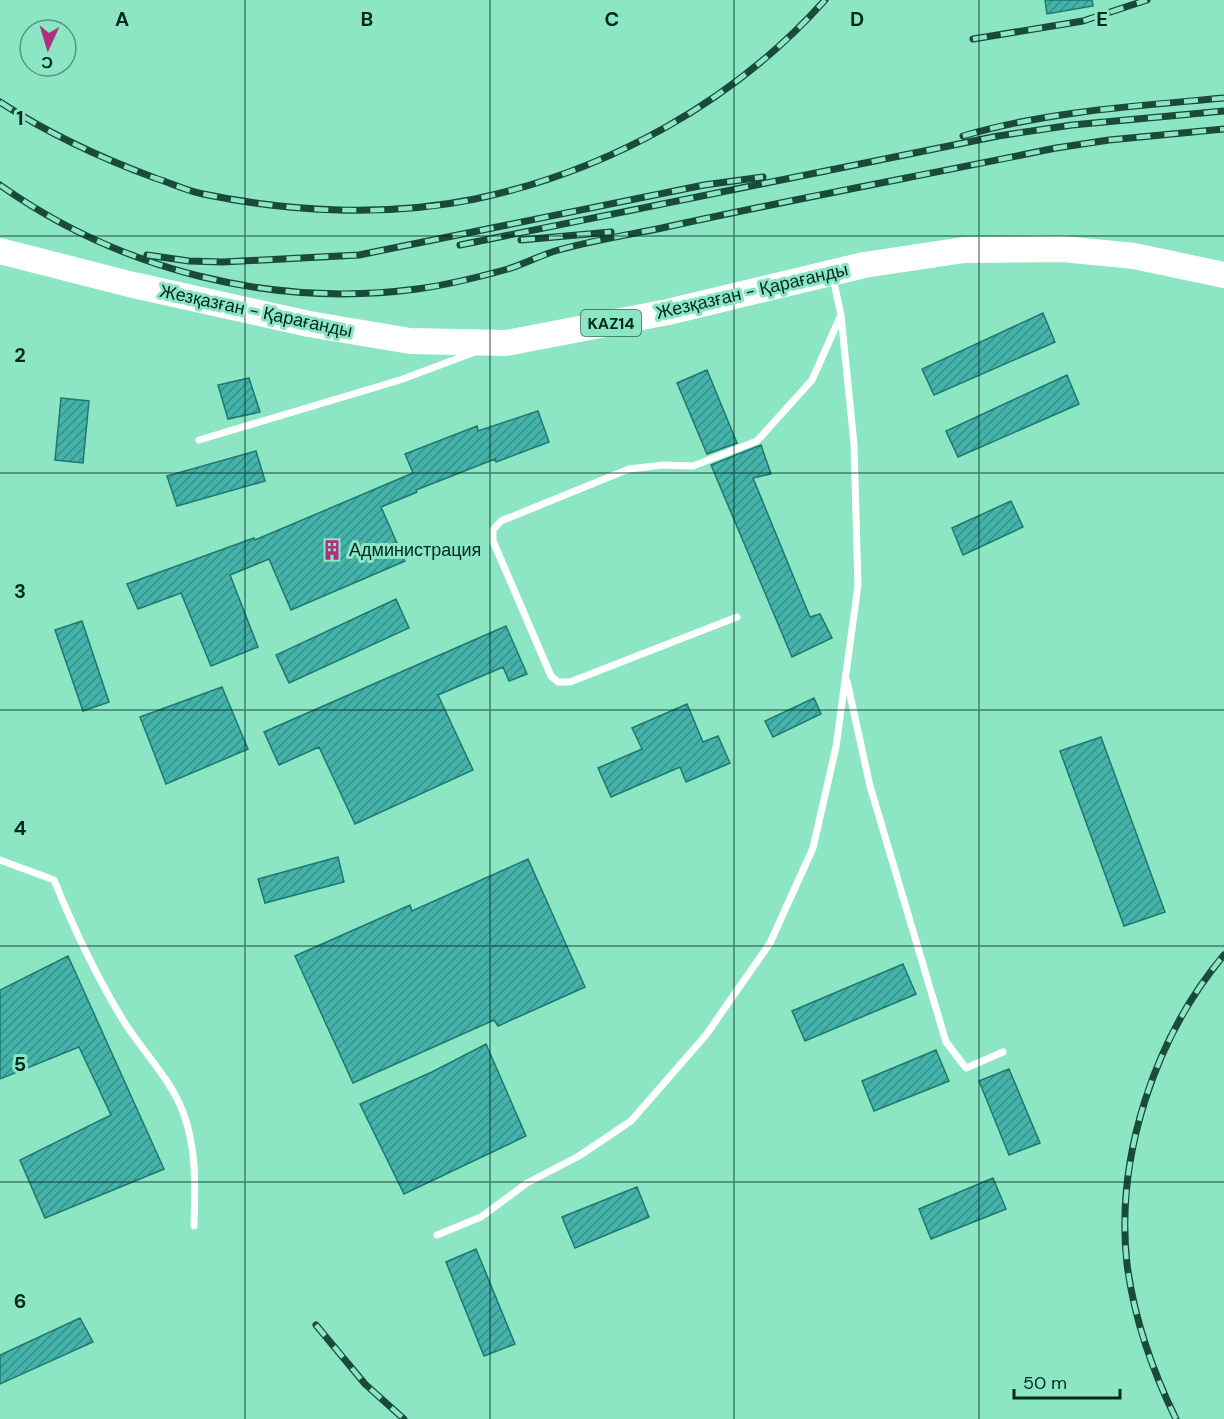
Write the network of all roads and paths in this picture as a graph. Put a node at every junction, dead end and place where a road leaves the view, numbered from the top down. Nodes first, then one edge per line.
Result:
1 (0, 251) edge
2 (832, 272) junction
3 (1224, 275) edge
4 (842, 315) junction
5 (500, 343) junction
6 (199, 440) dead end
7 (737, 618) dead end
8 (846, 676) junction
9 (0, 860) edge
10 (1003, 1052) dead end
11 (194, 1226) dead end
12 (437, 1235) dead end

1 - 5 highway, Жезқазған - Қарағанды / KAZ14
2 - 3 highway, Жезқазған - Қарағанды / KAZ14
2 - 4 lane
2 - 5 highway, Жезқазған - Қарағанды / KAZ14
4 - 7 lane
4 - 8 lane
5 - 6 lane
8 - 10 lane
8 - 12 lane
9 - 11 lane

